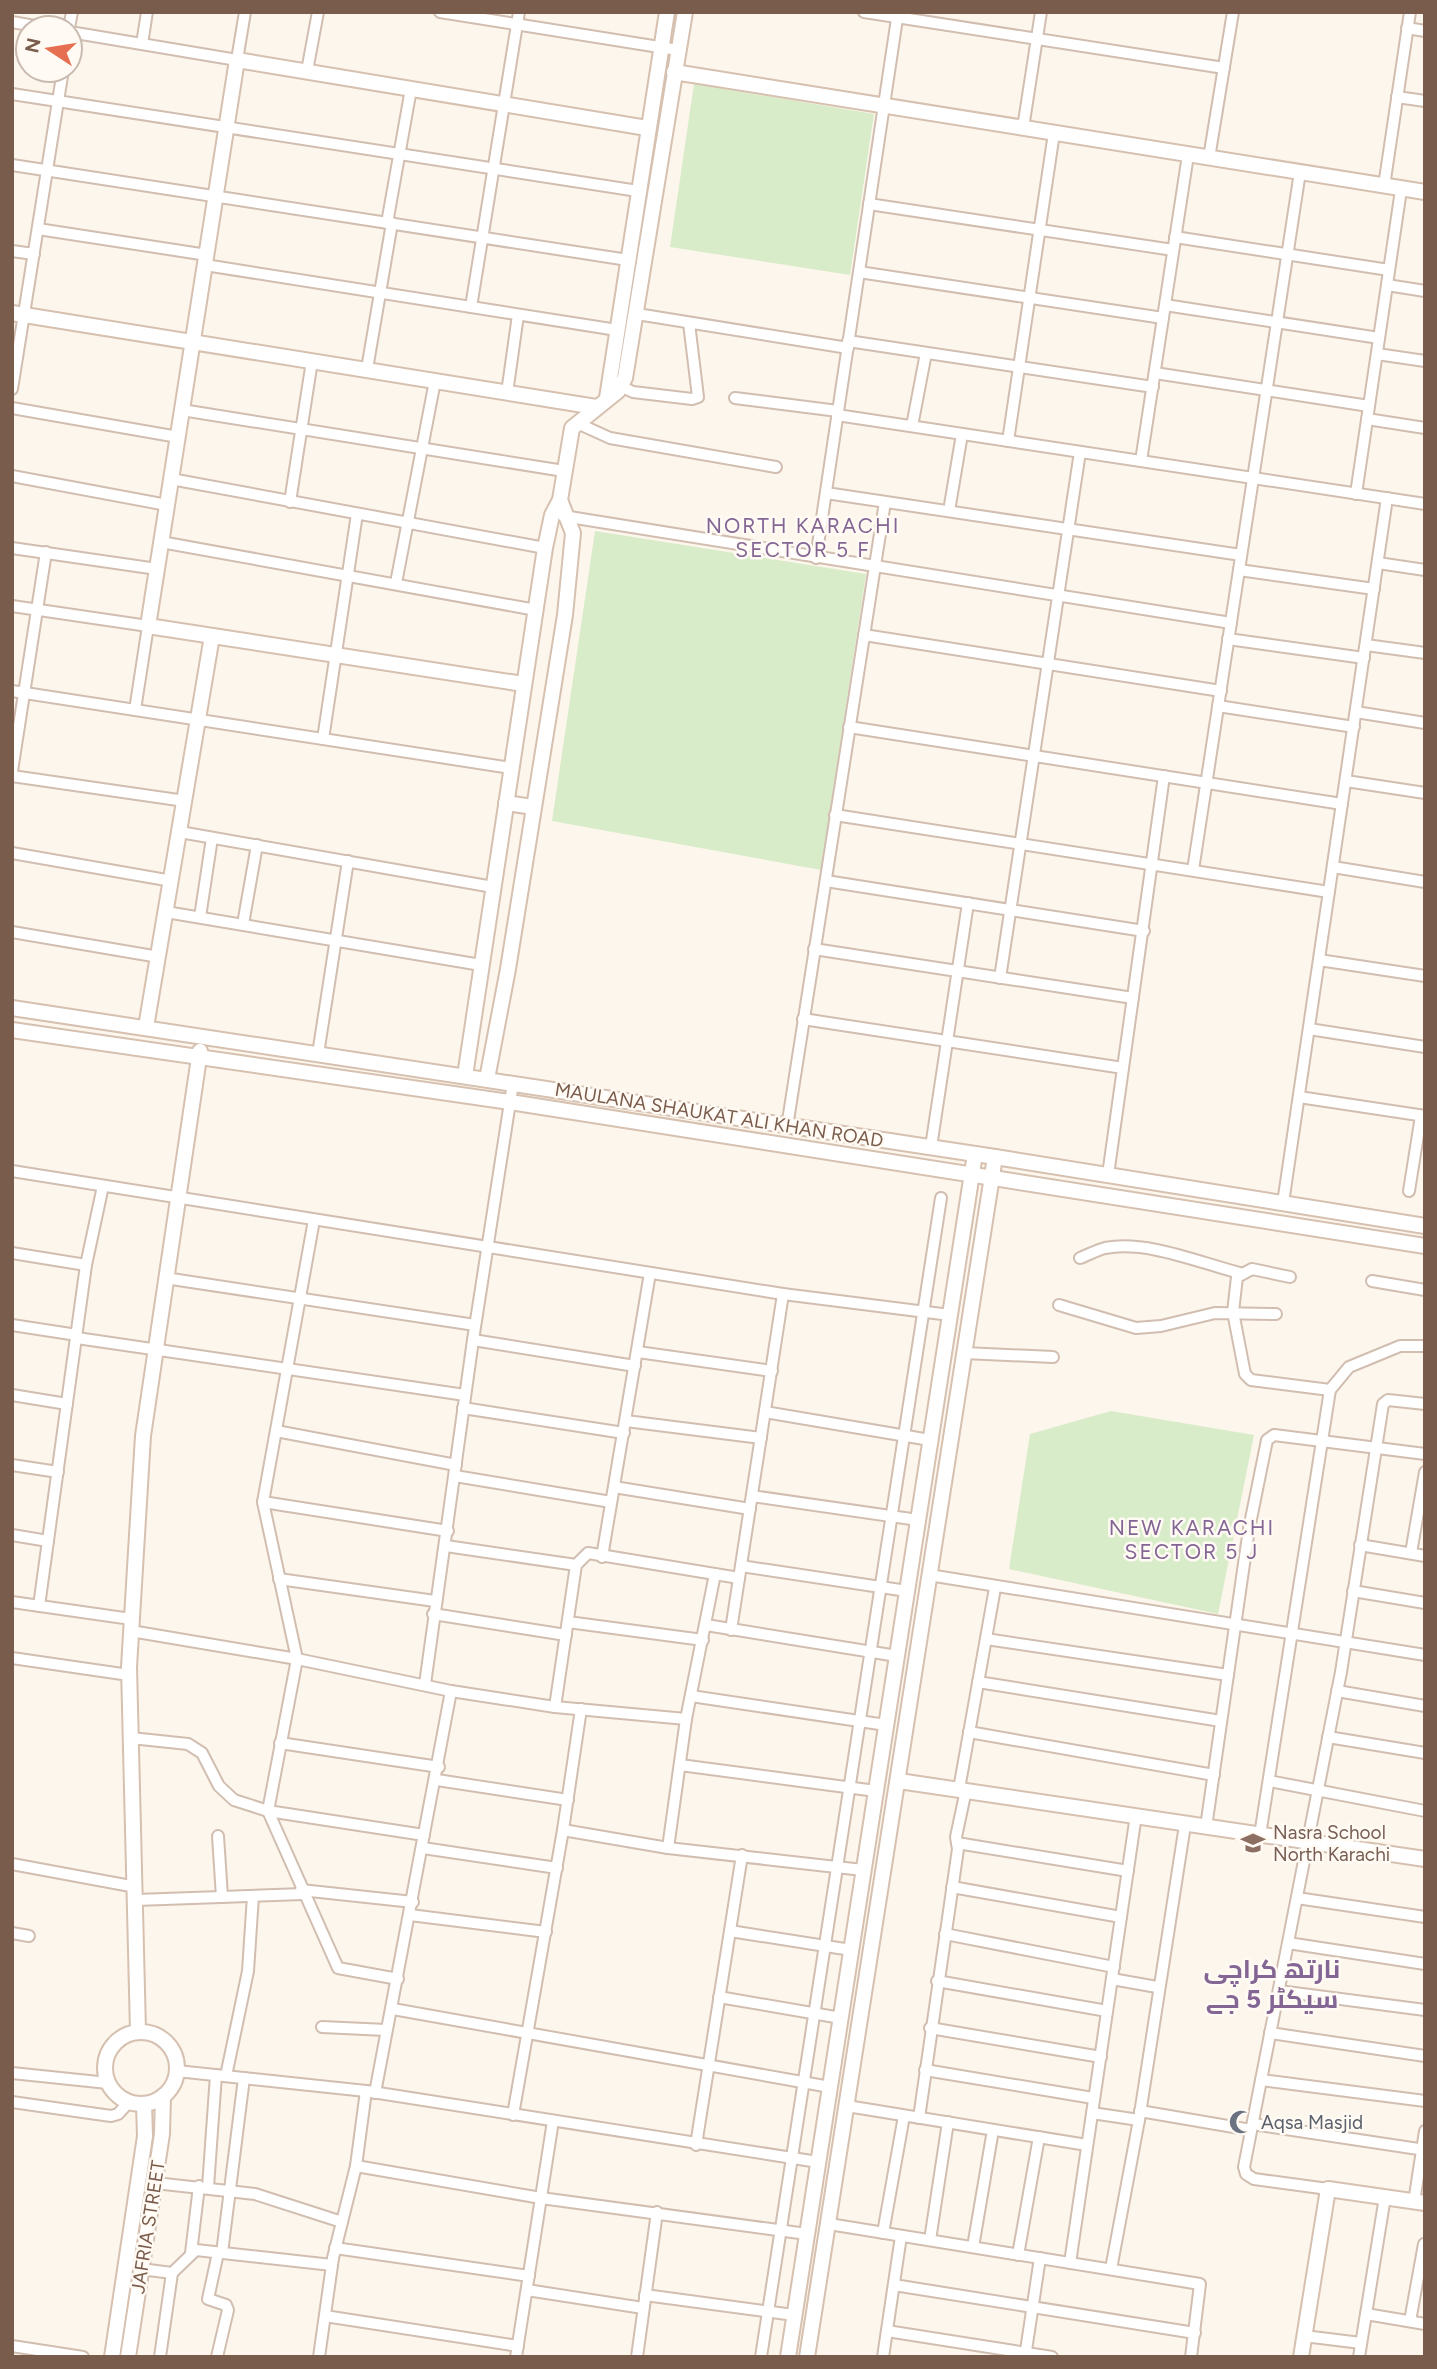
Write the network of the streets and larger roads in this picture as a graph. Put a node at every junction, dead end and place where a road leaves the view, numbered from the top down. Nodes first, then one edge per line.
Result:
1 (147, 12) edge
2 (245, 12) edge
3 (318, 12) edge
4 (440, 12) edge
5 (519, 12) edge
6 (667, 12) edge
7 (685, 12) edge
8 (864, 12) edge
9 (1041, 12) edge
10 (1233, 12) edge
11 (1410, 12) edge
12 (898, 15) edge
13 (517, 24) junction
14 (1407, 28) junction
15 (1425, 31) edge
16 (84, 33) edge
17 (1037, 39) junction
18 (142, 44) junction
19 (660, 47) junction
20 (678, 50) junction
21 (237, 60) junction
22 (1224, 68) junction
23 (307, 71) junction
24 (674, 72) junction
25 (61, 84) edge
26 (411, 89) junction
27 (12, 94) edge
28 (1397, 97) junction
29 (58, 101) junction
30 (1425, 101) edge
31 (504, 104) junction
32 (884, 106) junction
33 (227, 127) junction
34 (647, 128) junction
35 (1023, 128) junction
36 (1054, 133) junction
37 (398, 154) junction
38 (1188, 155) junction
39 (1209, 158) junction
40 (12, 165) edge
41 (494, 168) junction
42 (47, 170) junction
43 (1300, 172) junction
44 (1384, 186) junction
45 (1401, 190) junction
46 (638, 191) junction
47 (1423, 194) edge
48 (216, 196) junction
49 (869, 204) junction
50 (390, 223) junction
51 (38, 229) junction
52 (1040, 230) junction
53 (482, 237) junction
54 (1175, 237) junction
55 (1173, 250) junction
56 (12, 251) edge
57 (34, 254) junction
58 (1287, 254) junction
59 (206, 260) junction
60 (628, 260) junction
61 (1389, 270) junction
62 (859, 272) junction
63 (1387, 285) junction
64 (1425, 291) edge
65 (381, 293) junction
66 (1029, 298) junction
67 (1165, 305) junction
68 (471, 307) junction
69 (18, 314) edge
70 (637, 314) junction
71 (518, 315) junction
72 (1163, 317) junction
73 (689, 323) junction
74 (1277, 323) junction
75 (617, 330) junction
76 (1379, 338) junction
77 (193, 342) junction
78 (848, 344) junction
79 (926, 353) junction
80 (1377, 354) junction
81 (312, 361) junction
82 (1425, 361) edge
83 (1019, 367) junction
84 (367, 369) junction
85 (1155, 373) junction
86 (435, 382) junction
87 (620, 386) junction
88 (12, 387) edge
89 (1153, 387) junction
90 (1267, 390) junction
91 (506, 393) junction
92 (735, 398) dead end
93 (601, 403) junction
94 (1369, 406) junction
95 (12, 408) edge
96 (182, 410) junction
97 (837, 413) junction
98 (1367, 419) junction
99 (577, 423) junction
100 (912, 426) junction
101 (1425, 428) edge
102 (301, 430) junction
103 (962, 434) junction
104 (178, 437) junction
105 (1008, 441) junction
106 (422, 450) junction
107 (1080, 452) junction
108 (1141, 461) junction
109 (776, 467) dead end
110 (564, 471) junction
111 (12, 476) edge
112 (1253, 478) junction
113 (171, 479) junction
114 (826, 493) junction
115 (1356, 494) junction
116 (1387, 498) junction
117 (560, 500) junction
118 (290, 502) junction
119 (885, 502) junction
120 (1425, 504) edge
121 (167, 505) junction
122 (949, 511) junction
123 (357, 514) junction
124 (552, 515) junction
125 (569, 517) junction
126 (408, 524) junction
127 (1068, 529) junction
128 (161, 542) junction
129 (12, 548) edge
130 (545, 548) junction
131 (46, 552) junction
132 (1241, 555) junction
133 (816, 558) junction
134 (1378, 563) junction
135 (874, 567) junction
136 (157, 569) junction
137 (1239, 570) junction
138 (1425, 570) edge
139 (348, 575) junction
140 (396, 583) junction
141 (1374, 589) junction
142 (1058, 596) junction
143 (12, 606) edge
144 (37, 610) junction
145 (536, 610) junction
146 (1231, 623) junction
147 (148, 626) junction
148 (864, 635) junction
149 (212, 636) junction
150 (1228, 639) junction
151 (1366, 645) junction
152 (1425, 653) edge
153 (335, 655) junction
154 (1364, 658) junction
155 (1048, 664) junction
156 (523, 684) junction
157 (12, 691) edge
158 (1221, 691) junction
159 (25, 693) junction
160 (1218, 706) junction
161 (135, 710) junction
162 (1356, 712) junction
163 (199, 720) junction
164 (1425, 723) edge
165 (849, 727) junction
166 (1354, 727) junction
167 (323, 739) junction
168 (1034, 756) junction
169 (13, 757) edge
170 (511, 768) junction
171 (12, 774) edge
172 (1164, 776) junction
173 (1346, 781) junction
174 (1206, 783) junction
175 (1425, 793) edge
176 (185, 801) junction
177 (506, 803) junction
178 (1342, 804) junction
179 (533, 807) junction
180 (835, 815) junction
181 (180, 832) junction
182 (212, 838) junction
183 (1021, 844) junction
184 (257, 845) junction
185 (12, 853) edge
186 (348, 861) junction
187 (1153, 864) junction
188 (1333, 867) junction
189 (1193, 870) junction
190 (172, 881) junction
191 (825, 881) junction
192 (1425, 881) edge
193 (494, 887) junction
194 (1329, 892) junction
195 (968, 903) junction
196 (1010, 910) junction
197 (166, 912) junction
198 (200, 917) junction
199 (243, 924) junction
200 (1144, 931) junction
201 (12, 932) edge
202 (335, 940) junction
203 (814, 949) junction
204 (159, 957) junction
205 (1319, 960) junction
206 (481, 965) junction
207 (958, 970) junction
208 (1425, 976) edge
209 (1000, 978) junction
210 (1133, 999) junction
211 (12, 1008) edge
212 (803, 1018) junction
213 (146, 1027) junction
214 (1309, 1029) junction
215 (12, 1030) edge
216 (201, 1036) junction
217 (948, 1041) junction
218 (1425, 1047) edge
219 (318, 1054) junction
220 (199, 1058) junction
221 (1123, 1068) junction
222 (465, 1076) junction
223 (487, 1079) junction
224 (513, 1083) junction
225 (1299, 1097) junction
226 (510, 1102) junction
227 (1423, 1116) edge
228 (787, 1128) junction
229 (931, 1147) junction
230 (975, 1154) junction
231 (995, 1157) junction
232 (12, 1171) edge
233 (972, 1175) junction
234 (1108, 1175) junction
235 (991, 1178) junction
236 (103, 1186) junction
237 (1409, 1191) dead end
238 (177, 1198) junction
239 (941, 1198) dead end
240 (1283, 1203) junction
241 (314, 1220) junction
242 (1425, 1226) edge
243 (1425, 1246) edge
244 (487, 1247) junction
245 (12, 1253) edge
246 (1080, 1258) dead end
247 (86, 1265) junction
248 (650, 1273) junction
249 (1240, 1273) junction
250 (1290, 1277) dead end
251 (165, 1278) junction
252 (1372, 1281) dead end
253 (1425, 1290) edge
254 (783, 1294) junction
255 (300, 1298) junction
256 (1059, 1305) dead end
257 (924, 1311) junction
258 (1233, 1312) junction
259 (1276, 1314) dead end
260 (950, 1315) junction
261 (12, 1325) edge
262 (475, 1325) junction
263 (77, 1336) junction
264 (473, 1340) junction
265 (1425, 1346) edge
266 (155, 1350) junction
267 (638, 1352) junction
268 (964, 1353) junction
269 (1053, 1357) dead end
270 (635, 1366) junction
271 (288, 1371) junction
272 (772, 1371) junction
273 (1330, 1390) junction
274 (12, 1395) edge
275 (465, 1395) junction
276 (67, 1404) junction
277 (1425, 1404) edge
278 (463, 1408) junction
279 (765, 1412) junction
280 (626, 1421) junction
281 (276, 1431) junction
282 (624, 1433) junction
283 (904, 1435) junction
284 (761, 1438) junction
285 (930, 1440) junction
286 (1321, 1441) junction
287 (1375, 1448) junction
288 (1425, 1454) edge
289 (12, 1465) edge
290 (455, 1470) junction
291 (58, 1472) junction
292 (1425, 1472) edge
293 (614, 1487) junction
294 (752, 1496) junction
295 (263, 1502) junction
296 (611, 1502) junction
297 (750, 1509) junction
298 (892, 1517) junction
299 (918, 1520) junction
300 (447, 1531) junction
301 (12, 1535) edge
302 (48, 1541) junction
303 (1360, 1545) junction
304 (446, 1546) junction
305 (1411, 1553) junction
306 (602, 1556) junction
307 (1425, 1556) edge
308 (576, 1565) junction
309 (741, 1566) junction
310 (715, 1574) junction
311 (929, 1575) junction
312 (739, 1578) junction
313 (279, 1579) junction
314 (881, 1587) junction
315 (995, 1588) junction
316 (907, 1591) junction
317 (1353, 1591) junction
318 (435, 1601) junction
319 (12, 1602) edge
320 (1425, 1603) edge
321 (39, 1606) junction
322 (433, 1614) junction
323 (568, 1622) junction
324 (131, 1625) junction
325 (706, 1625) junction
326 (1235, 1625) junction
327 (731, 1630) junction
328 (1292, 1634) junction
329 (566, 1635) junction
330 (986, 1639) junction
331 (703, 1640) junction
332 (1345, 1643) junction
333 (871, 1652) junction
334 (1425, 1655) edge
335 (897, 1656) junction
336 (12, 1658) edge
337 (297, 1660) junction
338 (129, 1675) junction
339 (1228, 1675) junction
340 (978, 1682) junction
341 (425, 1685) junction
342 (451, 1691) junction
343 (1337, 1691) junction
344 (691, 1696) junction
345 (1425, 1706) edge
346 (555, 1707) junction
347 (581, 1709) junction
348 (687, 1720) junction
349 (860, 1721) junction
350 (1221, 1721) junction
351 (886, 1725) junction
352 (969, 1732) junction
353 (1328, 1737) junction
354 (131, 1738) junction
355 (280, 1743) junction
356 (1425, 1753) edge
357 (680, 1765) junction
358 (439, 1767) junction
359 (1213, 1775) junction
360 (437, 1780) junction
361 (899, 1780) junction
362 (1269, 1781) junction
363 (849, 1787) junction
364 (963, 1790) junction
365 (876, 1791) junction
366 (1318, 1791) junction
367 (568, 1800) junction
368 (268, 1811) junction
369 (1425, 1811) edge
370 (1136, 1815) junction
371 (1185, 1825) junction
372 (1206, 1826) junction
373 (563, 1830) junction
374 (424, 1835) junction
375 (1260, 1835) junction
376 (218, 1836) dead end
377 (1308, 1842) junction
378 (957, 1843) junction
379 (668, 1848) junction
380 (423, 1849) junction
381 (742, 1855) junction
382 (1425, 1859) edge
383 (12, 1864) edge
384 (836, 1867) junction
385 (557, 1868) junction
386 (863, 1870) junction
387 (1128, 1871) junction
388 (952, 1887) junction
389 (302, 1892) junction
390 (136, 1893) junction
391 (253, 1896) junction
392 (222, 1897) junction
393 (1297, 1898) junction
394 (413, 1902) junction
395 (410, 1916) junction
396 (1121, 1917) junction
397 (1425, 1917) edge
398 (730, 1931) junction
399 (545, 1932) junction
400 (12, 1933) edge
401 (945, 1934) junction
402 (29, 1936) dead end
403 (1288, 1943) junction
404 (825, 1946) junction
405 (851, 1950) junction
406 (1425, 1964) edge
407 (1114, 1967) junction
408 (398, 1979) junction
409 (1112, 1979) junction
410 (937, 1981) junction
411 (1157, 1987) junction
412 (1279, 1991) junction
413 (719, 1997) junction
414 (393, 2009) junction
415 (1425, 2010) edge
416 (1107, 2011) junction
417 (815, 2014) junction
418 (841, 2018) junction
419 (322, 2026) dead end
420 (930, 2028) junction
421 (386, 2030) junction
422 (138, 2031) junction
423 (1270, 2033) junction
424 (527, 2034) junction
425 (1425, 2056) edge
426 (1101, 2057) junction
427 (708, 2067) junction
428 (925, 2070) junction
429 (177, 2071) junction
430 (12, 2073) edge
431 (221, 2075) junction
432 (244, 2078) junction
433 (1261, 2080) junction
434 (804, 2082) junction
435 (108, 2083) junction
436 (830, 2087) junction
437 (370, 2092) junction
438 (163, 2096) junction
439 (1093, 2098) junction
440 (1425, 2101) edge
441 (12, 2102) edge
442 (136, 2103) junction
443 (847, 2106) junction
444 (1092, 2113) junction
445 (513, 2115) junction
446 (1139, 2115) junction
447 (904, 2116) junction
448 (919, 2118) junction
449 (553, 2121) junction
450 (948, 2122) junction
451 (1252, 2127) junction
452 (993, 2130) junction
453 (1425, 2131) edge
454 (1039, 2137) junction
455 (696, 2145) junction
456 (1087, 2145) junction
457 (1423, 2149) edge
458 (791, 2158) junction
459 (818, 2162) junction
460 (356, 2165) junction
461 (155, 2183) junction
462 (203, 2187) junction
463 (1328, 2189) junction
464 (231, 2190) junction
465 (1385, 2197) junction
466 (541, 2198) junction
467 (1420, 2202) edge
468 (657, 2212) junction
469 (342, 2222) junction
470 (828, 2224) junction
471 (780, 2230) junction
472 (130, 2231) junction
473 (147, 2233) junction
474 (883, 2233) junction
475 (807, 2234) junction
476 (901, 2236) junction
477 (930, 2241) junction
478 (1424, 2244) edge
479 (973, 2247) junction
480 (335, 2248) junction
481 (191, 2253) junction
482 (220, 2253) junction
483 (1018, 2255) junction
484 (1040, 2258) junction
485 (1070, 2263) junction
486 (332, 2265) junction
487 (141, 2269) junction
488 (1111, 2269) junction
489 (172, 2273) junction
490 (529, 2276) junction
491 (894, 2285) junction
492 (527, 2290) junction
493 (645, 2295) junction
494 (1032, 2307) junction
495 (643, 2308) junction
496 (767, 2312) junction
497 (1366, 2314) junction
498 (794, 2315) junction
499 (325, 2316) junction
500 (1410, 2321) junction
501 (1425, 2324) edge
502 (887, 2331) junction
503 (1195, 2333) junction
504 (1304, 2336) junction
505 (1361, 2343) junction
506 (12, 2346) edge
507 (517, 2351) edge
508 (1025, 2355) edge
509 (83, 2357) edge
510 (111, 2357) edge
511 (128, 2357) edge
512 (160, 2357) edge
513 (217, 2357) edge
514 (319, 2357) edge
515 (637, 2357) edge
516 (761, 2357) edge
517 (788, 2357) edge
518 (807, 2357) edge
519 (883, 2357) edge
520 (1052, 2357) edge
521 (1191, 2357) edge
522 (1301, 2357) edge
523 (1359, 2357) edge

1 - 18 street
2 - 21 street
3 - 23 street
4 - 13 street
5 - 13 street
6 - 19 street
7 - 20 street
8 - 12 street
9 - 17 street
10 - 22 street
11 - 14 street
12 - 17 street
12 - 32 street
13 - 19 street
13 - 31 street
14 - 15 street
14 - 28 street
16 - 18 street
17 - 22 street
17 - 35 street
18 - 21 street
19 - 20 street
19 - 34 street
20 - 24 street
21 - 23 street
21 - 33 street
22 - 39 street
23 - 26 street
24 - 32 street
24 - 70 street
25 - 29 street
26 - 31 street
26 - 37 street
27 - 29 street
28 - 30 street
28 - 44 street
29 - 33 street
29 - 42 street
31 - 34 street
31 - 41 street
32 - 35 street
32 - 49 street
33 - 37 street
33 - 48 street
34 - 46 street
35 - 36 street
36 - 38 street
36 - 52 street
37 - 41 street
37 - 50 street
38 - 39 street
38 - 54 street
39 - 43 street
40 - 42 street
41 - 46 street
41 - 53 street
42 - 48 street
42 - 51 street
43 - 44 street
43 - 58 street
44 - 45 street
45 - 47 street
45 - 61 street
46 - 60 street
48 - 50 street
48 - 59 street
49 - 52 street
49 - 62 street
50 - 53 street
50 - 65 street
51 - 57 street
51 - 59 street
52 - 55 street
52 - 66 street
53 - 60 street
53 - 68 street
54 - 55 street
54 - 58 street
55 - 67 street
56 - 57 street
57 - 69 street
58 - 61 street
58 - 74 street
59 - 65 street
59 - 77 street
60 - 75 street
61 - 63 street
62 - 66 street
62 - 78 street
63 - 64 street
63 - 76 street
65 - 68 street
65 - 84 street
66 - 72 street
66 - 83 street
67 - 72 street
67 - 74 street
68 - 71 street
69 - 77 street
69 - 88 street
70 - 73 street
70 - 87 street
71 - 75 street
71 - 91 street
72 - 85 street
73 - 78 street
73 - 87 street
74 - 76 street
74 - 90 street
75 - 93 street
76 - 80 street
77 - 81 street
77 - 96 street
78 - 79 street
78 - 97 street
79 - 83 street
79 - 100 street
80 - 82 street
80 - 94 street
81 - 84 street
81 - 102 street
83 - 89 street
83 - 105 street
84 - 86 street
85 - 89 street
85 - 90 street
86 - 91 street
86 - 106 street
87 - 93 street
89 - 108 street
90 - 94 street
90 - 112 street
91 - 93 street
92 - 97 street
93 - 99 street
94 - 98 street
95 - 104 street
96 - 102 street
96 - 104 street
97 - 100 street
97 - 114 street
98 - 101 street
98 - 115 street
99 - 109 street
99 - 110 street
100 - 103 street
102 - 106 street
102 - 118 street
103 - 105 street
103 - 122 street
104 - 113 street
105 - 107 street
106 - 110 street
106 - 126 street
107 - 108 street
107 - 127 street
108 - 112 street
110 - 117 street
111 - 121 street
112 - 115 street
112 - 132 street
113 - 118 street
113 - 121 street
114 - 119 street
114 - 133 street
115 - 116 street
116 - 120 street
116 - 134 street
117 - 124 street
117 - 125 street
118 - 123 street
119 - 122 street
119 - 135 street
121 - 128 street
122 - 127 street
123 - 126 street
123 - 139 street
124 - 125 street
124 - 130 street
125 - 133 street
125 - 179 street
126 - 130 street
126 - 140 street
127 - 132 street
127 - 142 street
128 - 136 street
128 - 139 street
129 - 131 street
130 - 145 street
131 - 136 street
131 - 144 street
132 - 137 street
133 - 135 street
134 - 138 street
134 - 141 street
135 - 142 street
135 - 148 street
136 - 147 street
137 - 141 street
137 - 146 street
139 - 140 street
139 - 153 street
140 - 145 street
141 - 151 street
142 - 146 street
142 - 155 street
143 - 144 street
144 - 147 street
144 - 159 street
145 - 156 street
146 - 150 street
147 - 149 street
147 - 161 street
148 - 155 street
148 - 165 street
149 - 153 street
149 - 163 street
150 - 154 street
150 - 158 street
151 - 152 street
151 - 154 street
153 - 156 street
153 - 167 street
154 - 162 street
155 - 158 street
155 - 168 street
156 - 170 street
157 - 159 street
158 - 160 street
159 - 161 street
159 - 169 street
160 - 166 street
160 - 174 street
161 - 163 street
162 - 164 street
162 - 166 street
163 - 167 street
163 - 176 street
165 - 168 street
165 - 180 street
166 - 173 street
167 - 170 street
168 - 172 street
168 - 183 street
169 - 171 street
170 - 177 street
171 - 176 street
172 - 174 street
172 - 187 street
173 - 175 street
173 - 178 street
174 - 178 street
174 - 189 street
176 - 181 street
177 - 179 street
177 - 193 street
178 - 188 street
179 - 223 street
180 - 183 street
180 - 191 street
181 - 182 street
181 - 190 street
182 - 184 street
182 - 198 street
183 - 187 street
183 - 196 street
184 - 186 street
184 - 199 street
185 - 190 street
186 - 193 street
186 - 202 street
187 - 189 street
187 - 200 street
188 - 192 street
188 - 194 street
189 - 194 street
190 - 197 street
191 - 195 street
191 - 203 street
193 - 206 street
194 - 205 street
195 - 196 street
195 - 207 street
196 - 200 street
196 - 209 street
197 - 198 street
197 - 204 street
198 - 199 street
199 - 202 street
200 - 210 street
201 - 204 street
202 - 206 street
202 - 219 street
203 - 207 street
203 - 212 street
204 - 213 street
205 - 208 street
205 - 214 street
206 - 222 street
207 - 209 street
207 - 217 street
209 - 210 street
210 - 221 street
211 - 213 street, MAULANA SHAUKAT ALI KHAN ROAD
212 - 217 street
212 - 228 street
213 - 216 street, MAULANA SHAUKAT ALI KHAN ROAD
214 - 218 street
214 - 225 street
215 - 220 street, MAULANA SHAUKAT ALI KHAN ROAD
216 - 219 street, MAULANA SHAUKAT ALI KHAN ROAD
216 - 220 street
217 - 221 street
217 - 229 street
219 - 222 street, MAULANA SHAUKAT ALI KHAN ROAD
220 - 226 street, MAULANA SHAUKAT ALI KHAN ROAD
220 - 238 street
221 - 234 street
222 - 223 street, MAULANA SHAUKAT ALI KHAN ROAD
223 - 224 street, MAULANA SHAUKAT ALI KHAN ROAD
224 - 226 street
224 - 228 street, MAULANA SHAUKAT ALI KHAN ROAD
225 - 227 street
225 - 240 street
226 - 233 street, MAULANA SHAUKAT ALI KHAN ROAD
226 - 244 street
227 - 237 street
228 - 229 street, MAULANA SHAUKAT ALI KHAN ROAD
229 - 230 street, MAULANA SHAUKAT ALI KHAN ROAD
230 - 231 street, MAULANA SHAUKAT ALI KHAN ROAD
230 - 233 street
231 - 234 street, MAULANA SHAUKAT ALI KHAN ROAD
231 - 235 street
232 - 236 street
233 - 235 street, MAULANA SHAUKAT ALI KHAN ROAD
233 - 260 street
234 - 240 street, MAULANA SHAUKAT ALI KHAN ROAD
235 - 243 street, MAULANA SHAUKAT ALI KHAN ROAD
235 - 268 street
236 - 238 street
236 - 247 street
238 - 241 street
238 - 251 street
239 - 257 street
240 - 242 street, MAULANA SHAUKAT ALI KHAN ROAD
241 - 244 street
241 - 255 street
244 - 248 street
244 - 262 street
245 - 247 street
246 - 249 street
247 - 263 street
248 - 254 street
248 - 267 street
249 - 250 street
249 - 258 street
251 - 255 street
251 - 266 street
252 - 253 street
254 - 257 street
254 - 272 street
255 - 262 street
255 - 271 street
256 - 258 street
257 - 260 street
257 - 283 street
258 - 259 street
258 - 273 street
260 - 285 street
261 - 263 street
262 - 264 street
263 - 266 street
263 - 276 street
264 - 270 street
264 - 275 street
265 - 273 street
266 - 271 street
266 - 324 street
267 - 270 street
267 - 272 street
268 - 269 street
268 - 311 street
270 - 280 street
271 - 275 street
271 - 281 street
272 - 279 street
273 - 286 street
274 - 276 street
275 - 278 street
276 - 291 street
277 - 287 street
278 - 282 street
278 - 290 street
279 - 283 street
279 - 284 street
280 - 282 street
280 - 284 street
281 - 290 street
281 - 295 street
282 - 293 street
283 - 285 street
283 - 298 street
284 - 294 street
285 - 299 street
286 - 287 street
286 - 326 street
286 - 328 street
287 - 288 street
287 - 303 street
289 - 291 street
290 - 296 street
290 - 300 street
291 - 302 street
292 - 305 street
293 - 296 street
293 - 297 street
294 - 297 street
294 - 298 street
295 - 300 street
295 - 313 street
296 - 306 street
297 - 309 street
298 - 299 street
298 - 314 street
299 - 316 street
300 - 304 street
301 - 302 street
302 - 321 street
303 - 305 street
303 - 317 street
304 - 308 street
304 - 318 street
305 - 307 street
306 - 308 street
306 - 310 street
308 - 323 street
309 - 312 street
309 - 314 street
310 - 312 street
310 - 325 street
311 - 315 street
311 - 361 street
312 - 327 street
313 - 318 street
313 - 337 street
314 - 316 street
314 - 333 street
315 - 326 street
315 - 330 street
316 - 335 street
317 - 320 street
317 - 332 street
318 - 322 street
319 - 321 street
321 - 324 street
322 - 329 street
322 - 341 street
323 - 329 street
323 - 331 street
324 - 337 street
324 - 338 street
325 - 327 street
325 - 331 street
326 - 328 street
326 - 339 street
327 - 333 street
328 - 332 street
328 - 362 street
329 - 346 street
330 - 339 street
330 - 340 street
331 - 344 street
332 - 334 street
332 - 343 street
333 - 335 street
333 - 349 street
335 - 351 street
336 - 338 street
337 - 341 street
337 - 355 street
338 - 354 street
339 - 350 street
340 - 350 street
340 - 352 street
341 - 342 street
342 - 346 street
342 - 358 street
343 - 345 street
343 - 353 street
344 - 348 street
344 - 349 street
346 - 347 street
347 - 348 street
347 - 367 street
348 - 357 street
349 - 351 street
349 - 363 street
350 - 359 street
351 - 365 street
352 - 359 street
352 - 364 street
353 - 356 street
353 - 366 street
354 - 368 street
354 - 390 street
355 - 358 street
355 - 368 street
357 - 363 street
357 - 379 street
358 - 360 street
359 - 372 street
360 - 367 street
360 - 374 street
361 - 364 street
361 - 443 street
362 - 366 street
362 - 375 street
363 - 365 street
363 - 384 street
364 - 370 street
364 - 378 street
365 - 386 street
366 - 369 street
366 - 377 street
367 - 373 street
368 - 374 street
368 - 389 street
370 - 371 street
370 - 387 street
371 - 372 street
371 - 411 street
372 - 375 street
373 - 379 street
373 - 385 street
374 - 380 street
375 - 377 street
376 - 392 street
377 - 382 street
377 - 393 street
378 - 387 street
378 - 388 street
379 - 381 street
380 - 385 street
380 - 394 street
381 - 384 street
381 - 398 street
383 - 390 street
384 - 386 street
384 - 404 street
385 - 399 street
386 - 405 street
387 - 396 street
388 - 396 street
388 - 401 street
389 - 391 street
389 - 394 street
389 - 408 street
390 - 392 street
390 - 422 street
391 - 392 street
391 - 431 street
393 - 397 street
393 - 403 street
394 - 395 street
395 - 399 street
395 - 408 street
396 - 407 street
398 - 404 street
398 - 413 street
399 - 424 street
400 - 402 street
401 - 407 street
401 - 410 street
403 - 406 street
403 - 412 street
404 - 405 street
404 - 417 street
405 - 418 street
407 - 409 street
408 - 414 street
409 - 411 street
409 - 416 street
410 - 416 street
410 - 420 street
411 - 446 street
412 - 415 street
412 - 423 street
413 - 417 street
413 - 427 street
414 - 421 street
414 - 424 street
416 - 426 street
417 - 418 street
417 - 434 street
418 - 436 street
419 - 421 street
420 - 426 street
420 - 428 street
421 - 437 street
422 - 429 street
422 - 435 street
423 - 425 street
423 - 433 street
424 - 427 street
424 - 445 street
426 - 439 street
427 - 434 street
427 - 455 street
428 - 439 street
428 - 448 street
429 - 431 street
429 - 438 street
430 - 435 street
431 - 432 street
431 - 462 street
432 - 437 street
432 - 464 street
433 - 440 street
433 - 451 street
434 - 436 street
434 - 458 street
435 - 442 street
436 - 459 street
437 - 445 street
437 - 460 street
438 - 442 street
438 - 461 street, JAFRIA STREET
439 - 444 street
441 - 442 street
442 - 472 street, JAFRIA STREET
443 - 447 street
443 - 470 street
444 - 446 street
444 - 456 street
445 - 449 street
446 - 451 street
446 - 488 street
447 - 448 street
447 - 474 street
448 - 450 street
449 - 455 street
449 - 466 street
450 - 452 street
450 - 477 street
451 - 457 street
451 - 463 street
452 - 454 street
452 - 479 street
453 - 457 street
454 - 456 street
454 - 483 street
455 - 458 street
456 - 485 street
457 - 467 street
458 - 459 street
458 - 471 street
459 - 475 street
460 - 466 street
460 - 469 street
461 - 462 street
461 - 473 street, JAFRIA STREET
462 - 464 street
462 - 481 street
463 - 465 street
463 - 504 street
464 - 469 street
464 - 482 street
465 - 467 street
465 - 497 street
466 - 468 street
466 - 490 street
468 - 471 street
468 - 493 street
469 - 480 street
470 - 474 street
470 - 518 street
471 - 475 street
471 - 496 street
472 - 473 street
472 - 510 street, JAFRIA STREET
473 - 487 street, JAFRIA STREET
474 - 476 street
475 - 498 street
476 - 477 street
476 - 491 street
477 - 479 street
478 - 500 street
479 - 483 street
480 - 486 street
480 - 490 street
481 - 482 street
481 - 489 street
482 - 486 street
482 - 513 street
483 - 484 street
484 - 485 street
484 - 494 street
485 - 488 street
486 - 499 street
487 - 489 street
487 - 511 street, JAFRIA STREET
488 - 503 street
489 - 512 street
490 - 492 street
491 - 494 street
491 - 502 street
492 - 495 street
492 - 507 street
493 - 495 street
493 - 496 street
494 - 503 street
494 - 508 street
495 - 515 street
496 - 498 street
496 - 516 street
497 - 500 street
497 - 505 street
498 - 517 street
499 - 507 street
499 - 514 street
500 - 501 street
502 - 508 street
502 - 519 street
503 - 521 street
504 - 505 street
504 - 522 street
505 - 523 street
506 - 509 street
508 - 520 street

